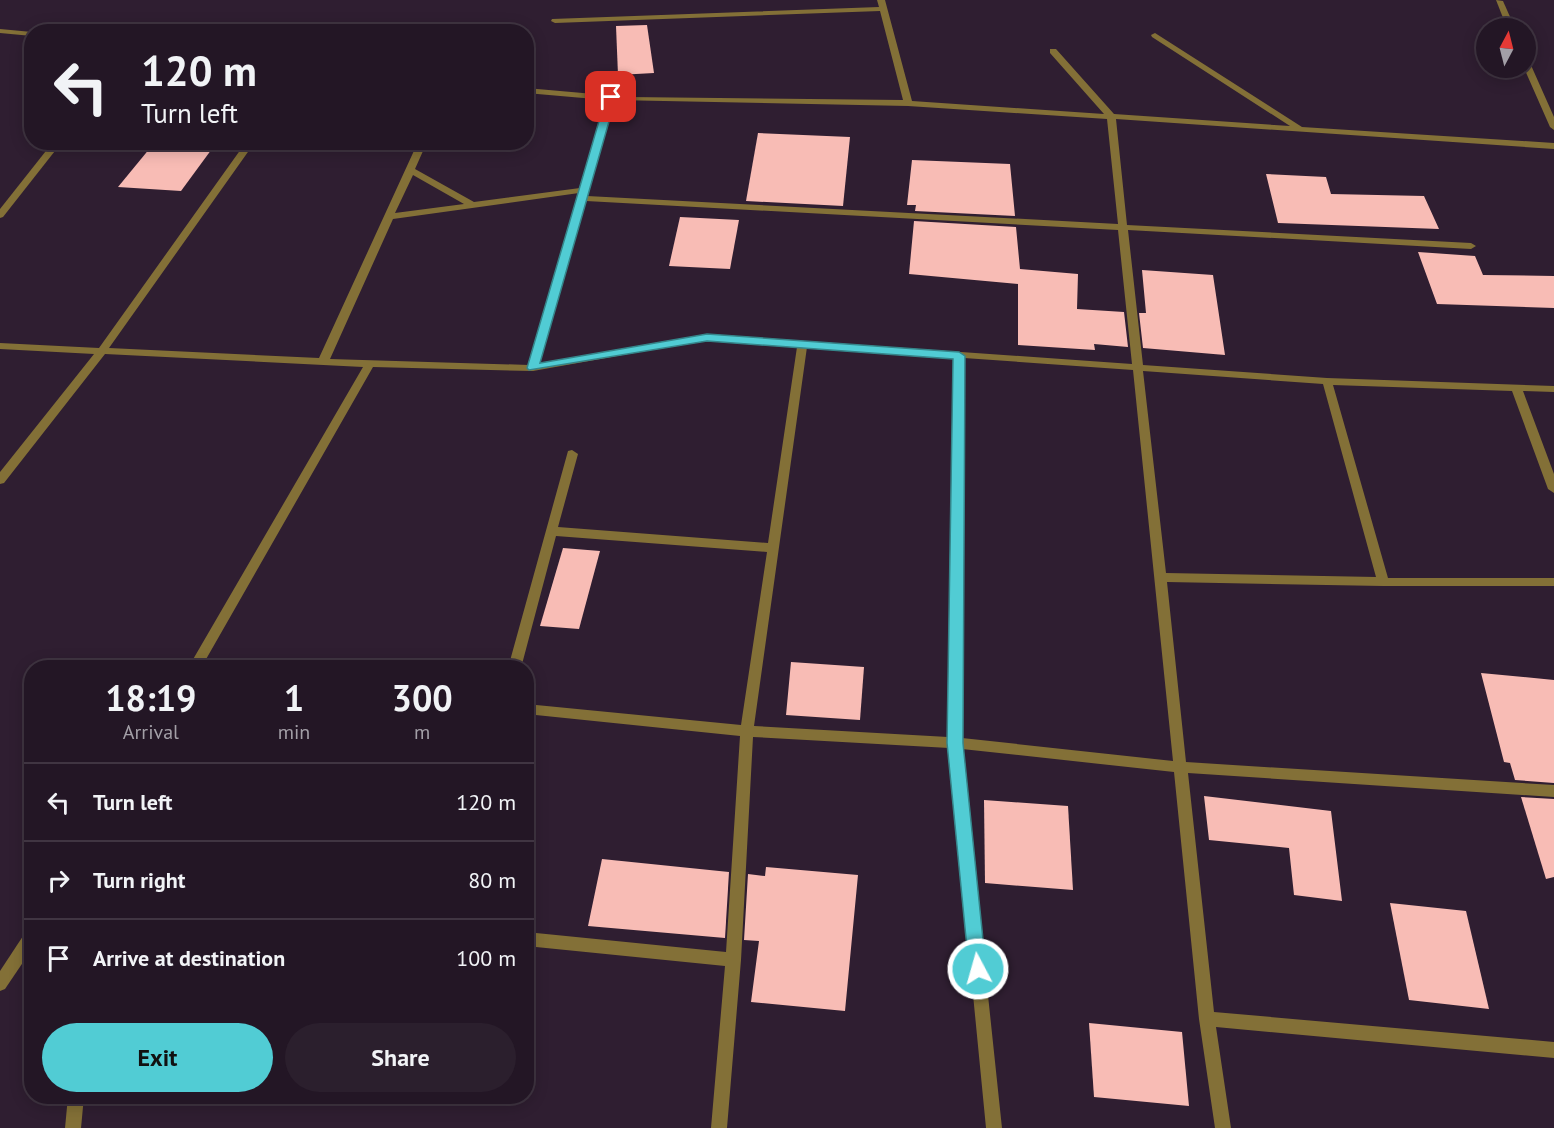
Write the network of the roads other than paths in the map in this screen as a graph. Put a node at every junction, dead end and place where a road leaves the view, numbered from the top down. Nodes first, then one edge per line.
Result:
1 (1498, 1) edge
2 (881, 4) edge
3 (1506, 18) edge
4 (555, 21) dead end
5 (0, 31) edge
6 (24, 33) edge
7 (1155, 35) dead end
8 (1053, 51) dead end
9 (1532, 78) edge
10 (534, 91) edge
11 (611, 97) junction
12 (908, 103) junction
13 (1111, 116) junction
14 (1554, 128) edge
15 (1300, 129) junction
16 (1554, 146) edge
17 (52, 150) edge
18 (245, 150) edge
19 (420, 150) edge
20 (411, 170) junction
21 (583, 194) junction
22 (471, 204) junction
23 (0, 215) edge
24 (389, 217) junction
25 (1123, 228) junction
26 (1471, 246) dead end
27 (802, 344) junction
28 (0, 346) edge
29 (101, 352) junction
30 (959, 356) junction
31 (323, 362) junction
32 (370, 364) junction
33 (533, 368) junction
34 (1138, 369) junction
35 (1328, 381) junction
36 (1516, 387) junction
37 (1554, 389) edge
38 (572, 454) dead end
39 (0, 480) edge
40 (1554, 489) edge
41 (551, 531) junction
42 (773, 548) junction
43 (1161, 577) junction
44 (1383, 582) junction
45 (1554, 582) edge
46 (199, 660) edge
47 (516, 660) edge
48 (534, 710) edge
49 (747, 731) junction
50 (955, 743) junction
51 (1181, 767) junction
52 (1554, 792) edge
53 (534, 940) edge
54 (24, 947) edge
55 (733, 960) junction
56 (0, 984) edge
57 (1207, 1019) junction
58 (1554, 1050) edge
59 (75, 1104) edge
60 (73, 1128) edge
61 (719, 1128) edge
62 (994, 1128) edge
63 (1223, 1128) edge

1 - 3 street
2 - 4 street
2 - 12 street
5 - 6 street
7 - 15 street
8 - 13 street
9 - 14 street
10 - 11 street
11 - 12 street
11 - 21 street
12 - 13 street
13 - 15 street
13 - 25 street
15 - 16 street
17 - 23 street
18 - 29 street
19 - 20 street
20 - 22 street
20 - 24 street
21 - 22 street
21 - 25 street
21 - 33 street
22 - 24 street
24 - 31 street
25 - 26 street
25 - 34 street
27 - 30 street
27 - 33 street
27 - 42 street
28 - 29 street
29 - 31 street
29 - 39 street
30 - 34 street
30 - 50 street
31 - 32 street
32 - 33 street
32 - 46 street
34 - 35 street
34 - 43 street
35 - 36 street
35 - 44 street
36 - 37 street
36 - 40 street
38 - 41 street
41 - 42 street
41 - 47 street
42 - 49 street
43 - 44 street
43 - 51 street
44 - 45 street
48 - 49 street
49 - 50 street
49 - 55 street
50 - 51 street
50 - 62 street
51 - 52 street
51 - 57 street
53 - 55 street
54 - 56 street
55 - 61 street
57 - 58 street
57 - 63 street
59 - 60 street

